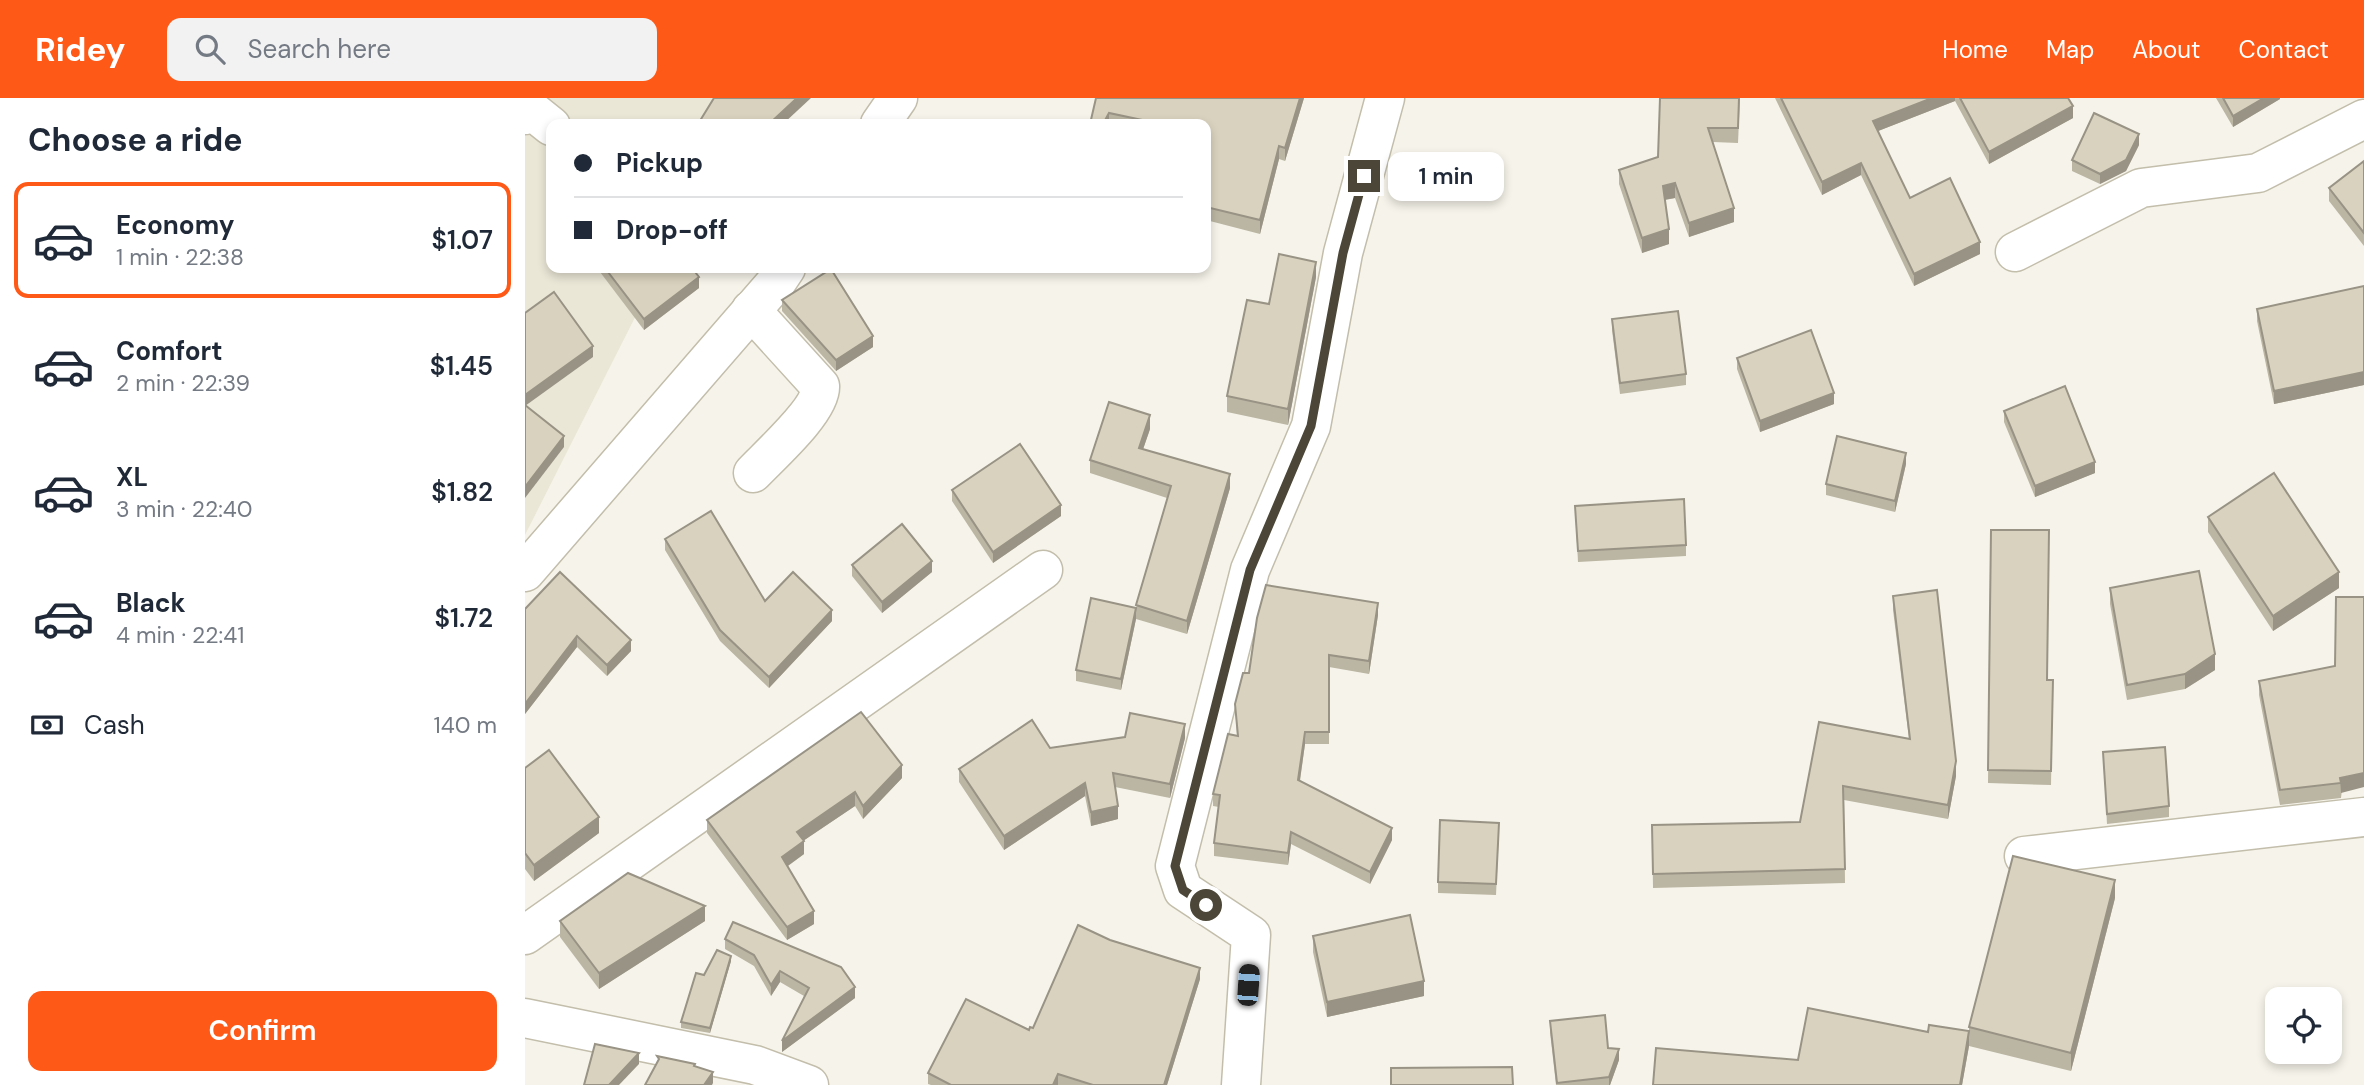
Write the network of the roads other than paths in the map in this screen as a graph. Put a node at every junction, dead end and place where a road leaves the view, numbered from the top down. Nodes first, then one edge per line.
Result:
1 (898, 98) edge
2 (1385, 98) edge
3 (883, 119) edge
4 (2364, 119) edge
5 (2015, 252) dead end
6 (772, 273) edge
7 (751, 310) junction
8 (753, 473) dead end
9 (1043, 570) dead end
10 (525, 572) edge
11 (2364, 817) edge
12 (2024, 856) edge
13 (525, 934) edge
14 (525, 1018) edge
15 (809, 1085) edge
16 (1241, 1085) edge

1 - 3 street
2 - 16 street
4 - 5 street
6 - 7 street
7 - 8 street
7 - 10 street
9 - 13 street
11 - 12 street
14 - 15 street

